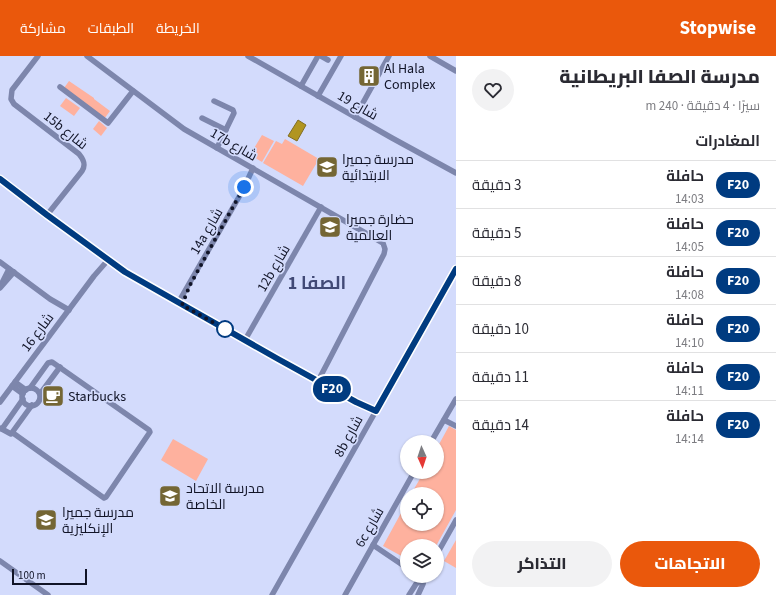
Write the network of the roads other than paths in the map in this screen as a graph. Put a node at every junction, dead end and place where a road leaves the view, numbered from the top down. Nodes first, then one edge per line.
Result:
1 (38, 56) edge
2 (87, 56) edge
3 (248, 56) edge
4 (320, 56) edge
5 (341, 56) edge
6 (389, 56) edge
7 (430, 56) edge
8 (328, 60) dead end
9 (456, 71) edge
10 (301, 86) junction
11 (60, 87) dead end
12 (133, 91) junction
13 (318, 96) junction
14 (214, 101) dead end
15 (355, 117) junction
16 (202, 118) dead end
17 (226, 130) junction
18 (217, 148) junction
19 (255, 170) junction
20 (456, 173) edge
21 (0, 178) edge
22 (321, 207) junction
23 (49, 216) junction
24 (106, 258) junction
25 (0, 262) edge
26 (456, 269) edge
27 (11, 271) junction
28 (0, 287) edge
29 (180, 304) junction
30 (67, 312) junction
31 (245, 340) junction
32 (60, 367) junction
33 (316, 380) junction
34 (14, 384) junction
35 (25, 393) junction
36 (40, 394) junction
37 (456, 399) edge
38 (0, 402) edge
39 (32, 405) junction
40 (375, 413) junction
41 (445, 418) junction
42 (456, 423) edge
43 (456, 426) edge
44 (1, 428) edge
45 (12, 433) junction
46 (436, 435) edge
47 (410, 479) edge
48 (456, 520) edge
49 (444, 541) edge
50 (371, 547) junction
51 (0, 561) edge
52 (400, 563) edge
53 (417, 583) edge
54 (423, 583) edge
55 (48, 595) edge
56 (272, 595) edge
57 (345, 595) edge
58 (409, 595) edge
59 (418, 595) edge

1 - 23 street, 15b شارع
2 - 12 street, 17b شارع
3 - 10 street, شارع 19
4 - 8 street
4 - 10 street
5 - 13 street
6 - 15 street
7 - 9 street
10 - 13 street, شارع 19
11 - 12 street
12 - 18 street, 17b شارع
13 - 15 street, شارع 19
14 - 17 street
15 - 20 street, شارع 19
16 - 17 street
17 - 18 street
18 - 19 street, 17b شارع
19 - 22 street, 17b شارع
19 - 29 street, 14a شارع
21 - 23 street
22 - 31 street, 12b شارع
22 - 33 street, 17b شارع
23 - 24 street
24 - 29 street
24 - 30 street, شارع 16
25 - 27 street
26 - 40 street, 8b شارع
27 - 28 street
27 - 30 street
29 - 31 street
30 - 34 street, شارع 16
31 - 33 street
32 - 35 street
32 - 36 street
32 - 45 street
33 - 40 street
34 - 35 street
34 - 38 street, شارع 16
35 - 36 street
35 - 39 street
35 - 44 street
36 - 39 street
37 - 41 street
39 - 45 street
40 - 56 street, 8b شارع
41 - 42 street
41 - 43 street
41 - 46 street
44 - 45 street
47 - 50 street, 6c شارع
48 - 49 street
50 - 52 street
50 - 57 street, 6c شارع
51 - 55 street
53 - 58 street
54 - 59 street

